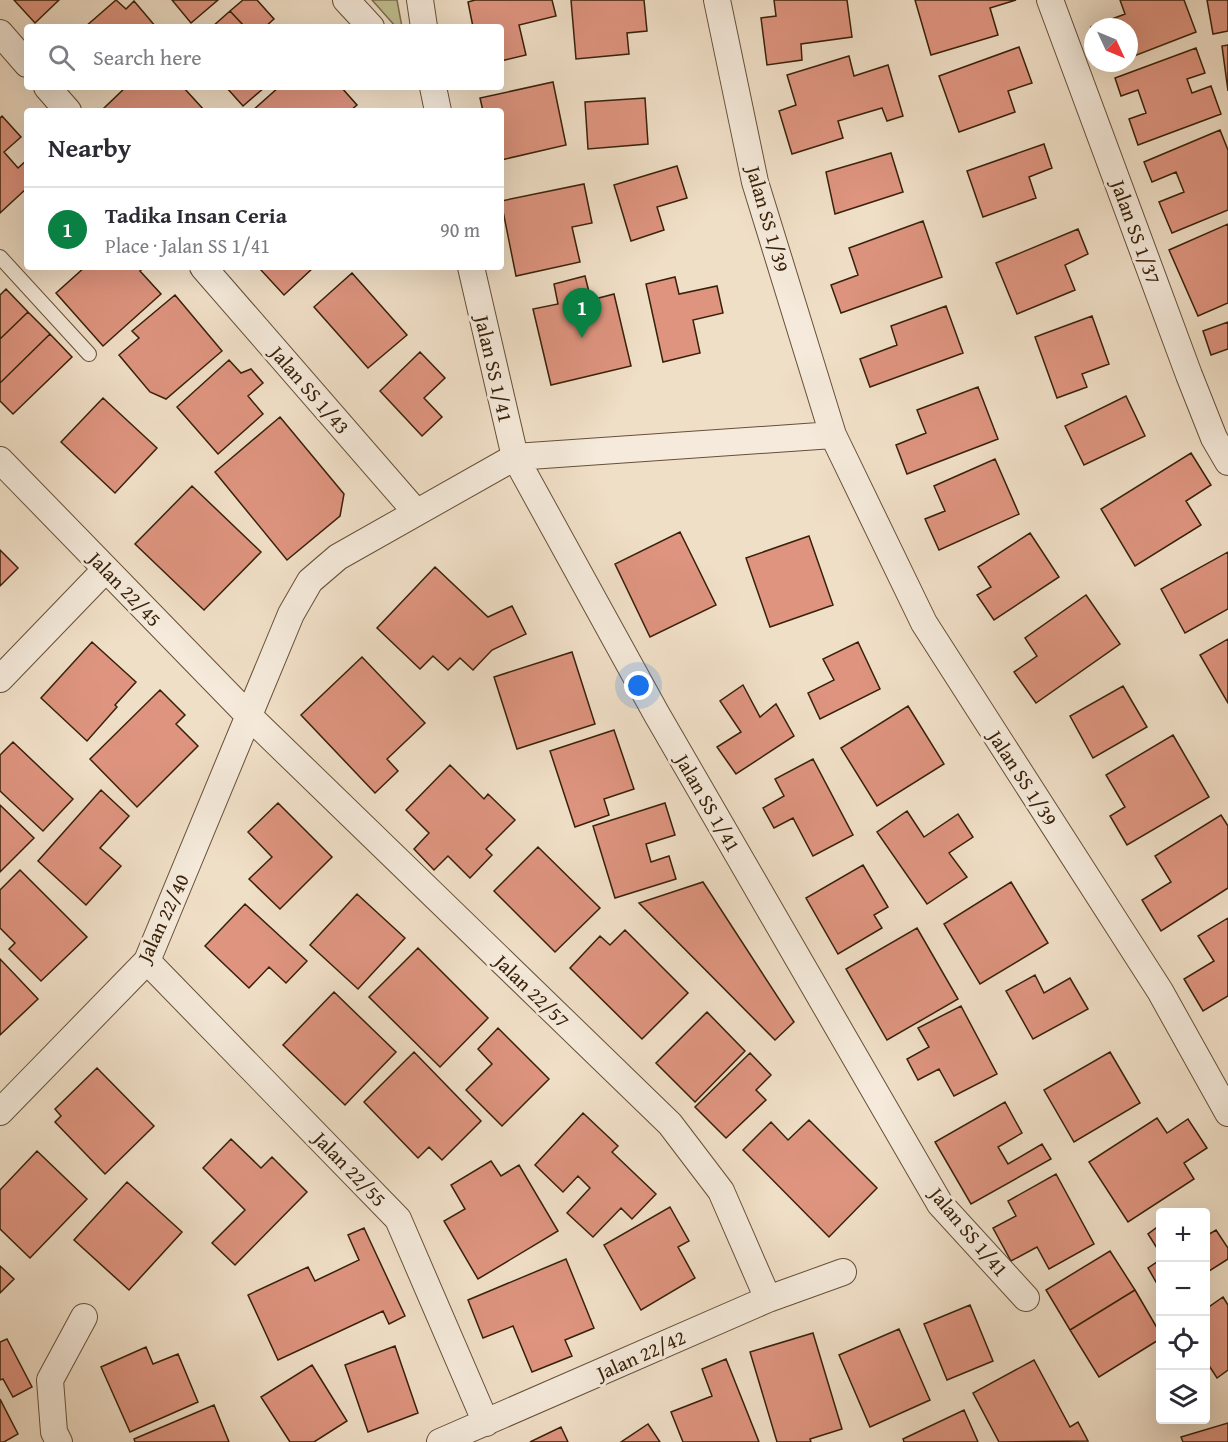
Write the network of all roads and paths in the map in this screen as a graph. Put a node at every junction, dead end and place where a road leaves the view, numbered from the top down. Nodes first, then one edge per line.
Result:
1 (346, 0) edge
2 (420, 0) edge
3 (717, 0) edge
4 (1050, 0) edge
5 (368, 24) edge
6 (424, 24) edge
7 (0, 33) edge
8 (24, 61) edge
9 (50, 90) edge
10 (65, 108) edge
11 (0, 257) edge
12 (206, 270) edge
13 (472, 270) edge
14 (89, 354) dead end
15 (833, 435) junction
16 (515, 457) junction
17 (0, 460) edge
18 (1228, 462) edge
19 (416, 512) junction
20 (106, 569) junction
21 (0, 679) edge
22 (250, 717) junction
23 (147, 961) junction
24 (0, 1112) edge
25 (1228, 1113) edge
26 (843, 1272) dead end
27 (1026, 1298) dead end
28 (768, 1299) junction
29 (84, 1317) dead end
30 (486, 1423) junction
31 (59, 1442) edge
32 (440, 1442) edge

1 - 5 street
2 - 6 street
3 - 15 street, Jalan SS 1/39
4 - 18 street, Jalan SS 1/37
7 - 8 street
9 - 10 street
11 - 14 lane
12 - 19 street, Jalan SS 1/43
13 - 16 street, Jalan SS 1/41
15 - 16 street
15 - 25 street, Jalan SS 1/39
16 - 19 street
16 - 27 street, Jalan SS 1/41
17 - 20 street, Jalan 22/45
19 - 22 street, Jalan 22/40
20 - 21 street
20 - 22 street, Jalan 22/45
22 - 23 street, Jalan 22/40
22 - 28 street, Jalan 22/57
23 - 24 street, Jalan 22/40
23 - 30 street, Jalan 22/55
26 - 28 street, Jalan 22/42
28 - 30 street, Jalan 22/42
29 - 31 street
30 - 32 street, Jalan 22/42

